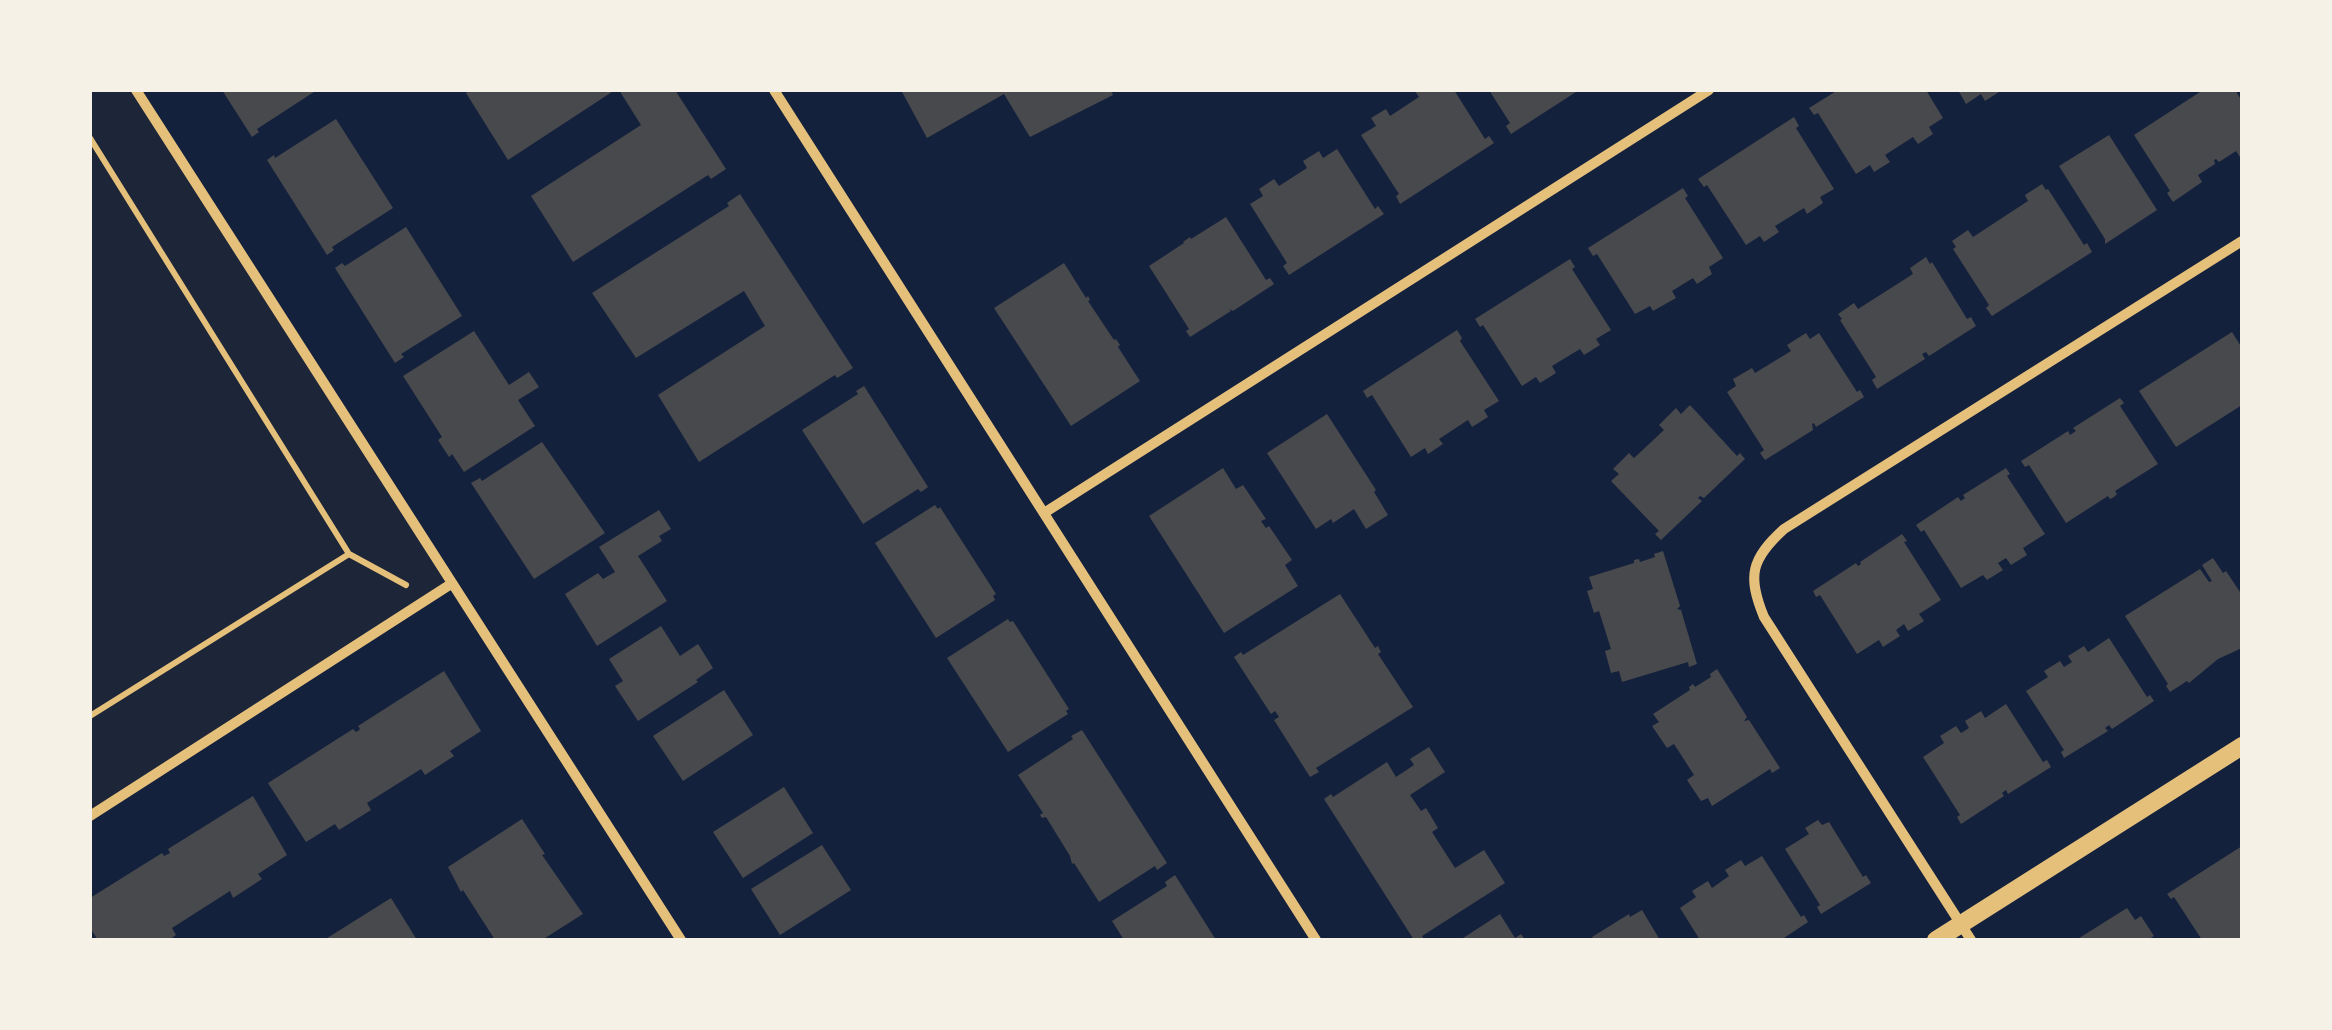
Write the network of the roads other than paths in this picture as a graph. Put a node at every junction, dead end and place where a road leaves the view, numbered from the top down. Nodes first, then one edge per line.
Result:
1 (136, 90) edge
2 (774, 90) edge
3 (1709, 90) edge
4 (2242, 241) edge
5 (1044, 512) junction
6 (451, 584) junction
7 (2242, 746) edge
8 (90, 816) edge
9 (1966, 932) edge
10 (680, 940) edge
11 (1316, 940) edge
12 (1936, 940) edge

1 - 6 street
2 - 5 street
3 - 5 street
4 - 9 street
5 - 11 street
6 - 8 street
6 - 10 street
7 - 9 street
9 - 12 street

